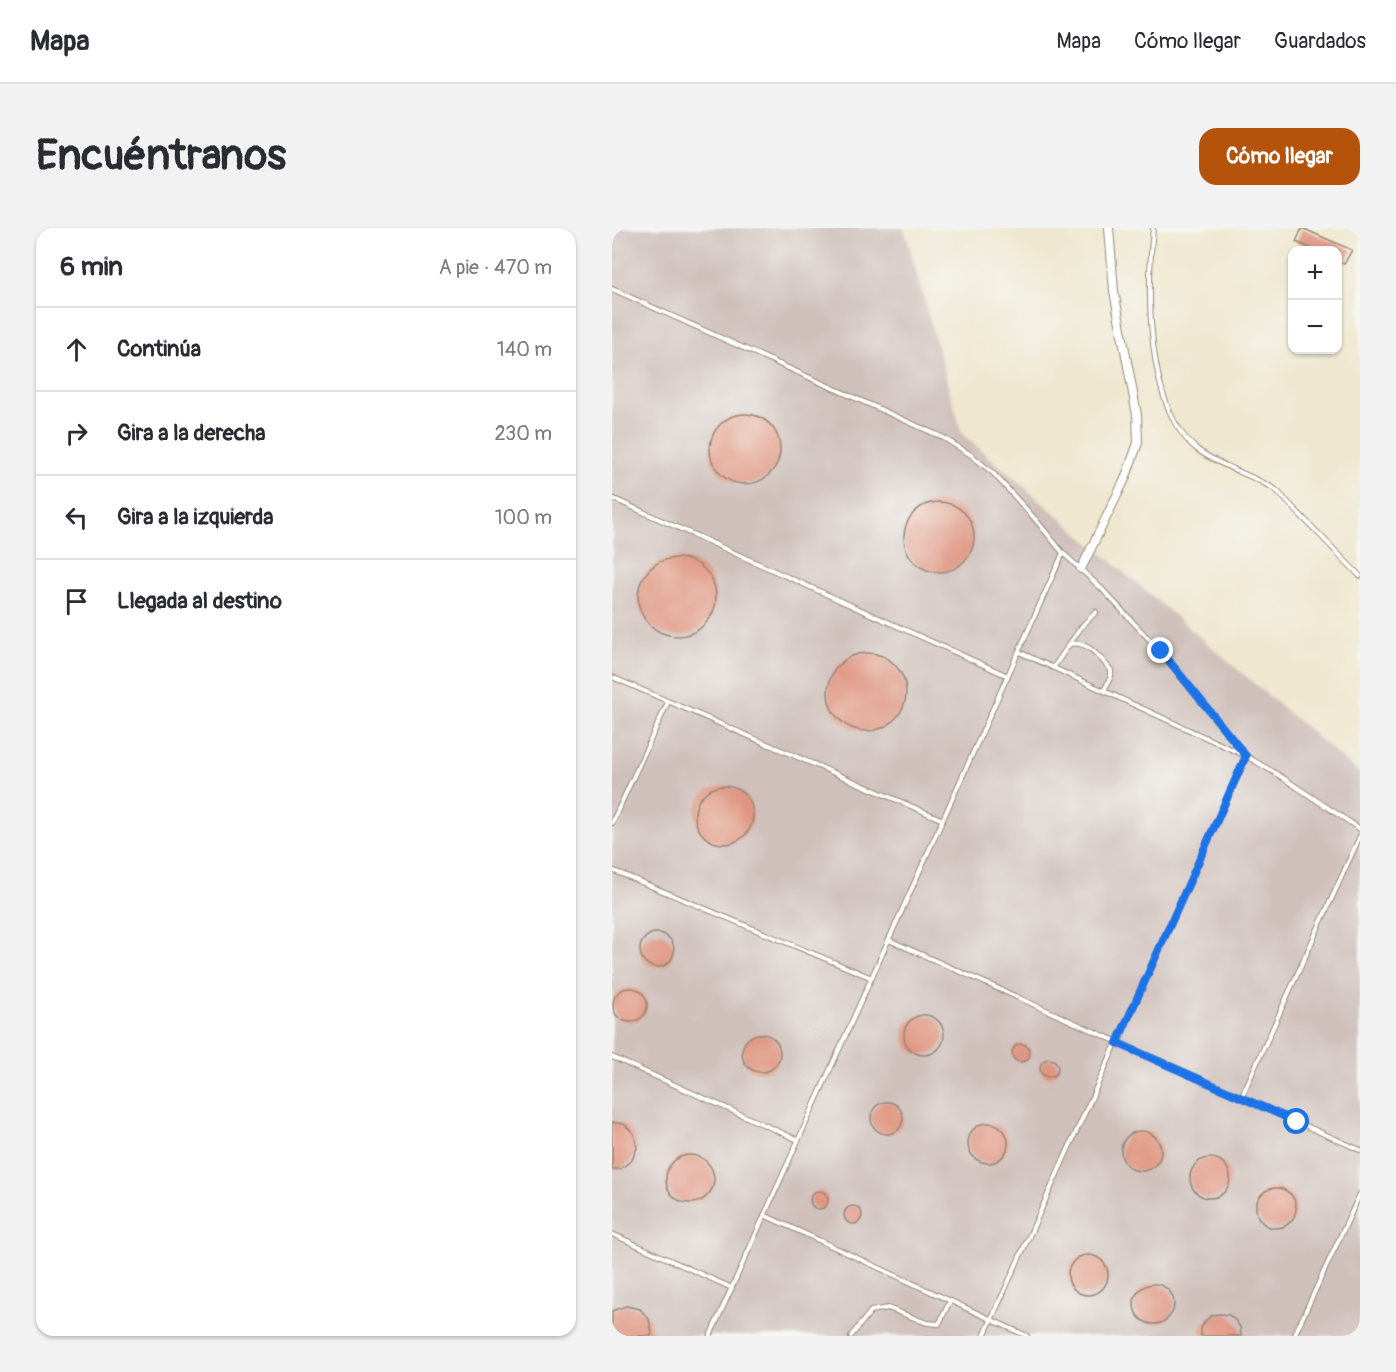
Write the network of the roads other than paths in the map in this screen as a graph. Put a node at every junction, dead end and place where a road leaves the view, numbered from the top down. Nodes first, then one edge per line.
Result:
1 (1109, 228) edge
2 (1153, 228) edge
3 (612, 289) edge
4 (612, 498) edge
5 (1063, 553) junction
6 (1081, 569) junction
7 (1360, 576) edge
8 (1096, 612) dead end
9 (1069, 644) junction
10 (1019, 652) junction
11 (1053, 668) junction
12 (1008, 676) junction
13 (612, 677) edge
14 (1104, 691) junction
15 (668, 702) junction
16 (1246, 756) junction
17 (943, 820) junction
18 (612, 823) edge
19 (1360, 829) edge
20 (1360, 836) edge
21 (612, 870) edge
22 (889, 940) junction
23 (872, 978) junction
24 (1117, 1043) junction
25 (612, 1057) edge
26 (1241, 1098) junction
27 (798, 1140) junction
28 (1360, 1150) edge
29 (1360, 1194) edge
30 (764, 1215) junction
31 (612, 1234) edge
32 (732, 1288) junction
33 (950, 1301) junction
34 (992, 1320) junction
35 (710, 1336) edge
36 (851, 1336) edge
37 (984, 1336) edge
38 (1027, 1336) edge
39 (1294, 1336) edge

1 - 6 street
2 - 7 lane
3 - 5 lane
4 - 12 lane
5 - 6 lane
5 - 10 lane
6 - 16 lane
8 - 9 lane
9 - 11 lane
9 - 14 lane
10 - 11 lane
10 - 12 lane
11 - 14 lane
12 - 17 lane
13 - 15 lane
14 - 16 lane
15 - 17 lane
15 - 18 lane
16 - 19 lane
16 - 24 lane
17 - 22 lane
20 - 26 lane
21 - 23 lane
22 - 23 lane
22 - 24 lane
23 - 27 lane
24 - 26 lane
24 - 34 lane
25 - 27 lane
26 - 28 lane
27 - 30 lane
29 - 39 lane
30 - 32 lane
30 - 33 lane
31 - 32 lane
32 - 35 lane
33 - 34 lane
33 - 36 lane
34 - 37 lane
34 - 38 lane

